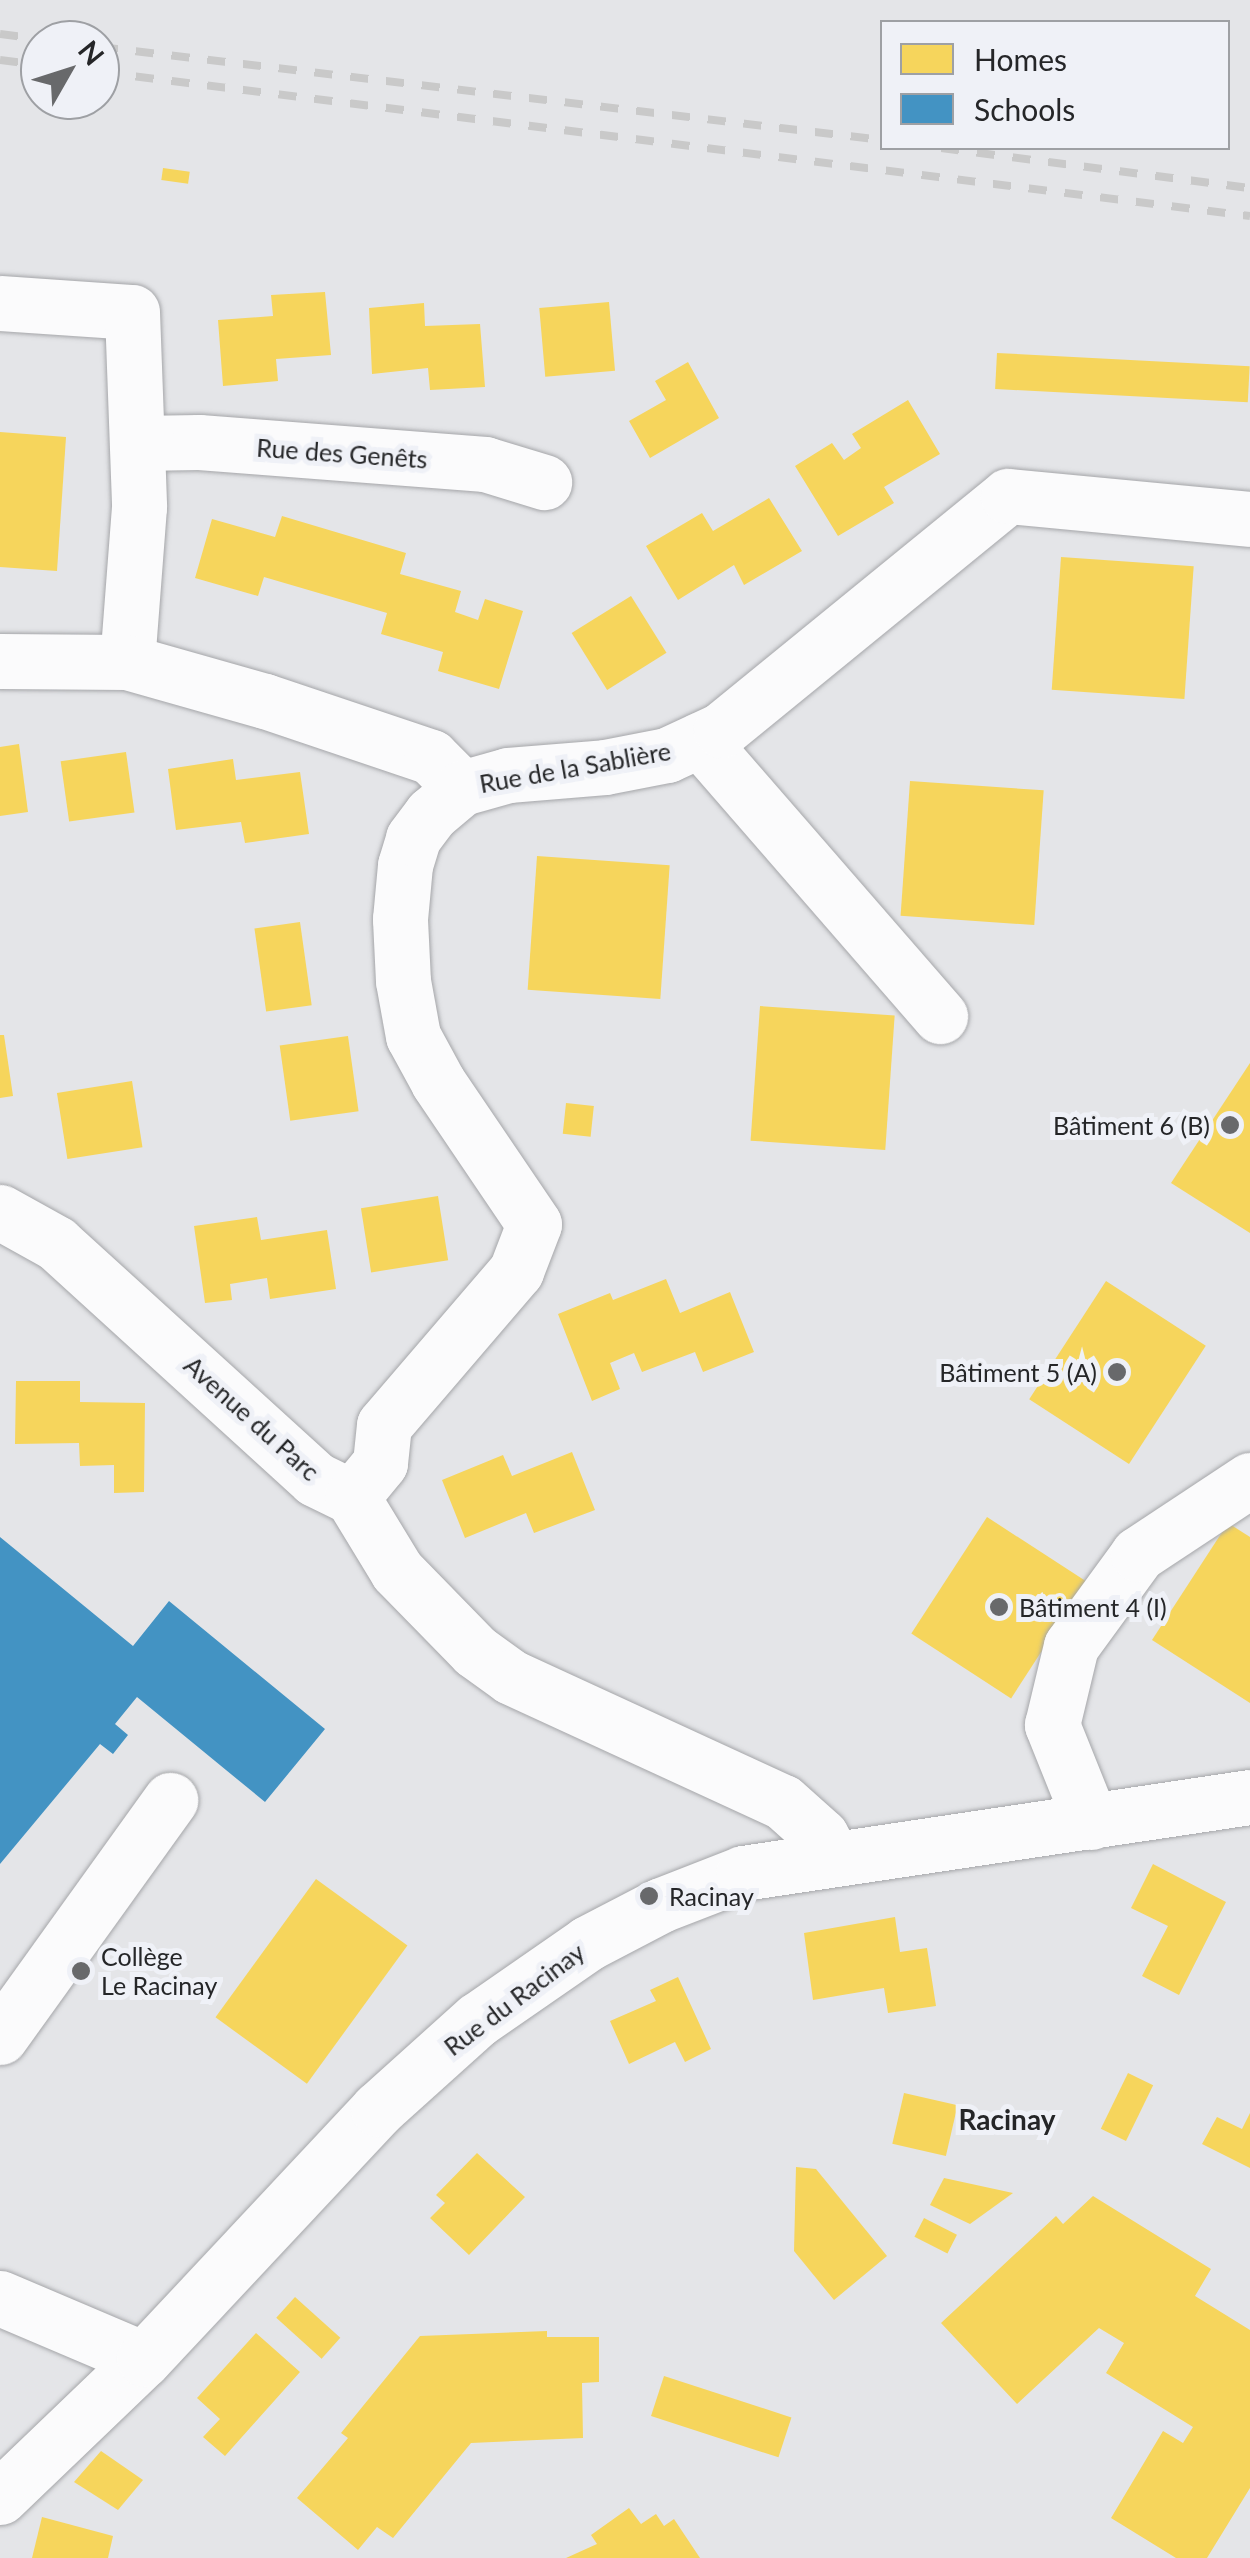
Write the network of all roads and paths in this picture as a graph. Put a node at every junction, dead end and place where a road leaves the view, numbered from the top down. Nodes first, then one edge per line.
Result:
1 (0, 304) edge
2 (137, 443) junction
3 (544, 482) dead end
4 (1250, 519) edge
5 (0, 662) edge
6 (127, 662) junction
7 (700, 740) junction
8 (462, 788) junction
9 (940, 1016) dead end
10 (0, 1212) edge
11 (1250, 1480) edge
12 (352, 1497) junction
13 (1250, 1797) edge
14 (170, 1800) dead end
15 (1091, 1822) junction
16 (833, 1858) junction
17 (0, 2037) edge
18 (0, 2298) edge
19 (144, 2359) junction
20 (0, 2497) edge

1 - 2 street
2 - 3 street, Rue des Genêts
2 - 6 street
4 - 7 street, Rue de la Sablière
5 - 6 street
6 - 8 street
7 - 8 street, Rue de la Sablière
7 - 9 street
8 - 12 street, Rue de la Sablière
10 - 12 street, Avenue du Parc
11 - 15 street
12 - 16 street, Avenue du Parc
13 - 15 street, Rue du Racinay
14 - 17 street
15 - 16 street, Rue du Racinay
16 - 19 street, Rue du Racinay
18 - 19 street
19 - 20 street, Rue du Racinay

